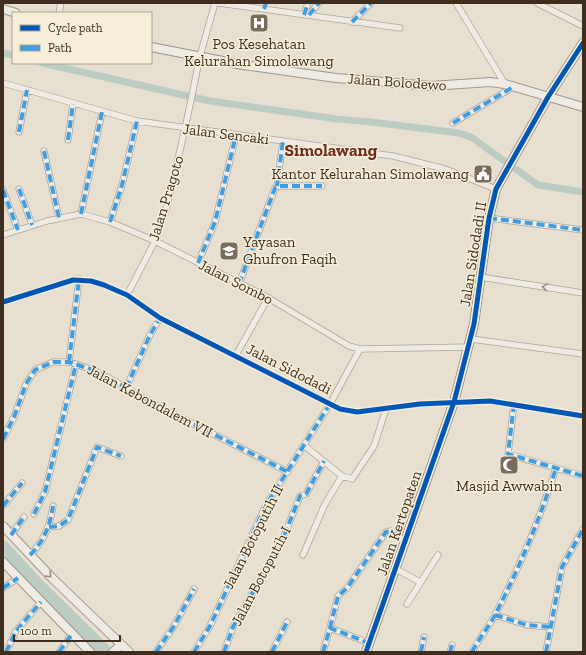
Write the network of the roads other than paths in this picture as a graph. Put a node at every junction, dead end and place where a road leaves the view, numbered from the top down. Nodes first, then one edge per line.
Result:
1 (215, 3) edge
2 (219, 3) edge
3 (266, 3) edge
4 (308, 3) edge
5 (319, 3) edge
6 (371, 3) edge
7 (456, 3) edge
8 (537, 3) edge
9 (3, 9) edge
10 (264, 9) junction
11 (13, 12) edge
12 (307, 15) junction
13 (352, 22) junction
14 (583, 26) edge
15 (400, 28) dead end
16 (583, 43) edge
17 (152, 47) edge
18 (200, 56) junction
19 (3, 83) edge
20 (505, 84) junction
21 (513, 87) junction
22 (27, 90) junction
23 (548, 97) junction
24 (74, 104) junction
25 (583, 107) edge
26 (102, 112) junction
27 (137, 121) junction
28 (454, 123) dead end
29 (185, 129) junction
30 (19, 132) dead end
31 (236, 135) junction
32 (68, 140) dead end
33 (283, 141) junction
34 (44, 151) dead end
35 (277, 186) junction
36 (322, 186) dead end
37 (19, 189) dead end
38 (496, 189) junction
39 (3, 190) edge
40 (81, 214) junction
41 (59, 218) junction
42 (488, 218) junction
43 (110, 222) junction
44 (32, 225) junction
45 (18, 230) junction
46 (583, 230) edge
47 (3, 235) edge
48 (155, 241) junction
49 (198, 263) junction
50 (480, 277) junction
51 (79, 280) junction
52 (239, 284) junction
53 (583, 293) edge
54 (127, 295) junction
55 (268, 298) junction
56 (3, 302) edge
57 (160, 318) junction
58 (470, 343) junction
59 (360, 349) junction
60 (583, 354) edge
61 (236, 355) junction
62 (69, 362) junction
63 (76, 364) junction
64 (126, 388) junction
65 (454, 402) junction
66 (330, 404) junction
67 (514, 404) junction
68 (386, 409) junction
69 (583, 416) edge
70 (3, 439) edge
71 (305, 446) junction
72 (121, 456) dead end
73 (324, 461) junction
74 (556, 468) junction
75 (288, 472) junction
76 (342, 476) junction
77 (583, 476) edge
78 (22, 483) dead end
79 (3, 506) edge
80 (53, 506) dead end
81 (34, 514) dead end
82 (24, 517) dead end
83 (3, 526) edge
84 (49, 527) junction
85 (583, 529) edge
86 (11, 535) junction
87 (406, 542) junction
88 (30, 555) junction
89 (303, 555) dead end
90 (438, 555) dead end
91 (3, 562) edge
92 (396, 569) junction
93 (18, 578) junction
94 (420, 582) junction
95 (3, 588) edge
96 (194, 589) dead end
97 (41, 602) junction
98 (407, 604) dead end
99 (495, 615) junction
100 (287, 622) dead end
101 (330, 628) junction
102 (551, 628) junction
103 (72, 634) junction
104 (424, 637) dead end
105 (369, 643) junction
106 (452, 645) dead end
107 (122, 650) edge
108 (6, 652) edge
109 (59, 652) edge
110 (90, 652) edge
111 (156, 652) edge
112 (194, 652) edge
113 (224, 652) edge
114 (272, 652) edge
115 (323, 652) edge
116 (366, 652) edge
117 (421, 652) edge
118 (450, 652) edge
119 (472, 652) edge
120 (546, 652) edge

1 - 18 street, Jalan Pragoto
2 - 10 street
3 - 10 street
4 - 12 street
5 - 12 street
6 - 13 street
7 - 20 street
8 - 14 street
9 - 11 street
10 - 12 street
12 - 13 street
13 - 15 street
16 - 23 street, Jalan Sidodadi II
17 - 18 street, Jalan Bolodewo
18 - 20 street, Jalan Bolodewo
18 - 29 street, Jalan Pragoto
19 - 22 street, Jalan Sencaki
20 - 21 street, Jalan Bolodewo
21 - 23 street, Jalan Bolodewo
21 - 28 street
22 - 24 street, Jalan Sencaki
22 - 30 street
23 - 25 street, Jalan Bolodewo
23 - 38 street, Jalan Sidodadi II
24 - 26 street, Jalan Sencaki
24 - 32 street
26 - 27 street, Jalan Sencaki
26 - 40 street
27 - 29 street, Jalan Sencaki
27 - 43 street
29 - 31 street, Jalan Sencaki
29 - 48 street, Jalan Pragoto
31 - 33 street, Jalan Sencaki
31 - 49 street
33 - 35 street
33 - 38 street, Jalan Sencaki
34 - 41 street
35 - 36 street
35 - 52 street
37 - 44 street
38 - 42 street, Jalan Sidodadi II
39 - 45 street
40 - 41 street, Jalan Sombo
40 - 43 street, Jalan Sombo
41 - 44 street, Jalan Sombo
42 - 46 street
42 - 50 street, Jalan Sidodadi II
43 - 48 street, Jalan Sombo
44 - 45 street, Jalan Sombo
45 - 47 street, Jalan Sombo
48 - 49 street, Jalan Sombo
48 - 54 street, Jalan Pragoto
49 - 52 street, Jalan Sombo
53 -> 50 street
50 - 58 street, Jalan Sidodadi II
51 - 54 street, Jalan Sidodadi
51 - 56 street, Jalan Sidodadi
51 - 62 street
52 - 55 street, Jalan Sombo
54 - 57 street, Jalan Sidodadi
55 - 59 street, Jalan Sombo
55 - 61 street
57 - 61 street, Jalan Sidodadi
57 - 64 street
58 - 59 street, Jalan Sombo
58 - 60 street, Jalan Sombo
58 - 65 street, Jalan Sidodadi II
59 - 66 street, Jalan Botoputih II
61 - 66 street, Jalan Sidodadi
62 - 63 street, Jalan Kebondalem VII
62 - 70 street, Jalan Kebondalem VII
63 - 64 street, Jalan Kebondalem VII
63 - 81 street
64 - 75 street, Jalan Kebondalem VII
65 - 67 street, Jalan Sidodadi
65 - 68 street, Jalan Sidodadi
65 - 87 street, Jalan Kertopaten
66 - 68 street, Jalan Sidodadi
66 - 71 street, Jalan Botoputih II
67 - 69 street, Jalan Sidodadi
67 - 74 street
68 - 76 street
71 - 73 street
71 - 75 street, Jalan Botoputih II
72 - 84 street
73 - 76 street
73 - 113 street, Jalan Botoputih I
74 - 77 street
74 - 99 street
75 - 112 street, Jalan Botoputih II
76 - 89 street
78 - 79 street
80 - 84 street
82 - 86 street
83 - 86 street
84 - 88 street
85 - 102 street
86 - 88 street
87 - 92 street, Jalan Kertopaten
87 - 101 street
88 -> 107 street
90 - 94 street
91 - 93 street
92 - 94 street
92 - 105 street, Jalan Kertopaten
93 - 95 street
93 - 97 street
94 - 98 street
96 - 111 street
97 - 103 street
97 - 108 street
99 - 102 street
99 - 119 street
100 - 114 street
101 - 105 street
101 - 115 street
102 - 120 street
103 - 109 street
103 - 110 street
104 - 117 street
105 - 116 street, Jalan Kertopaten
106 - 118 street

